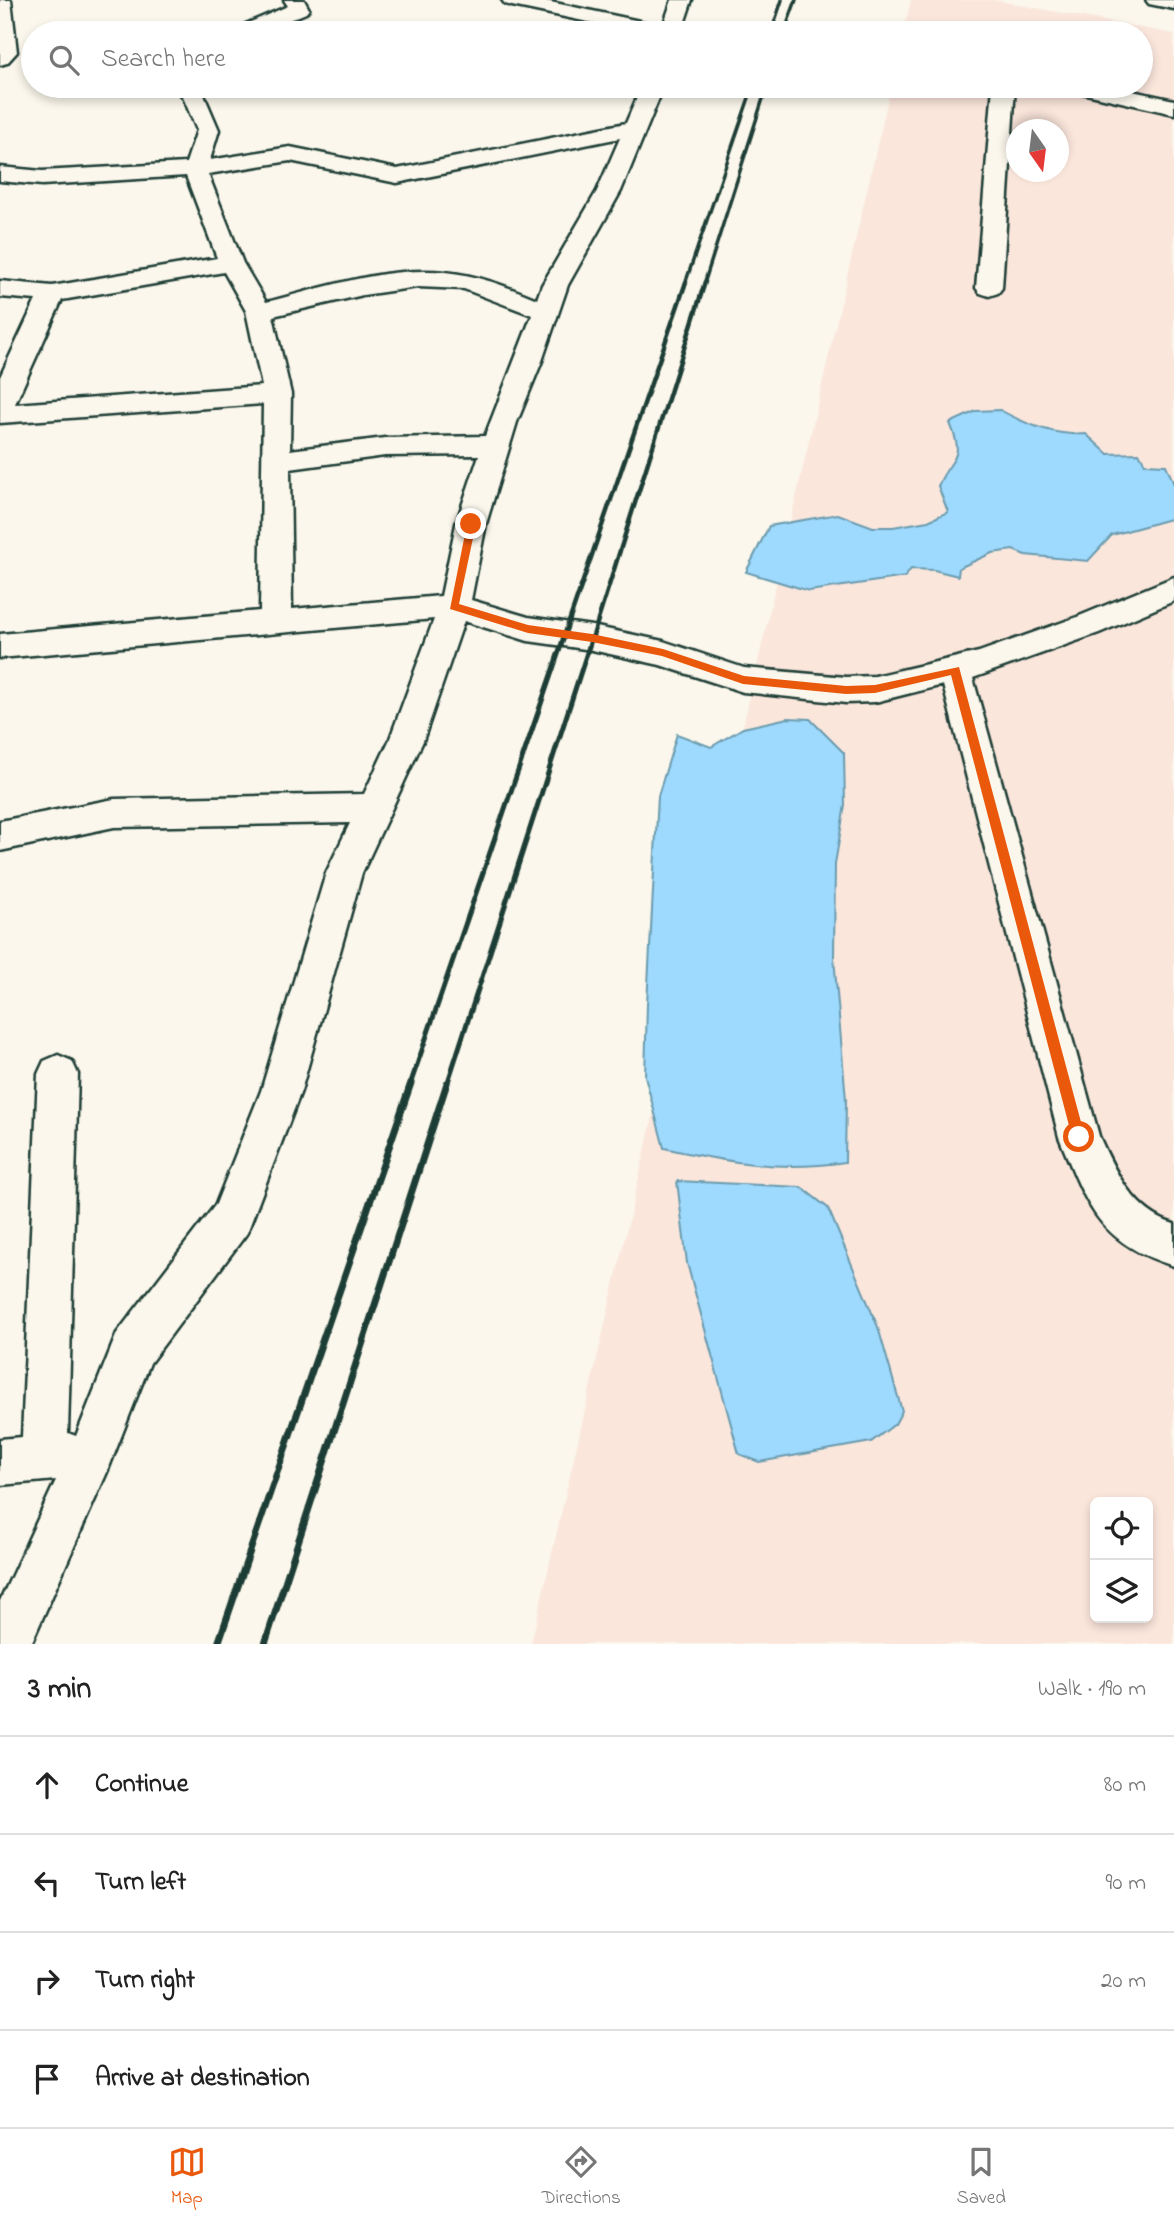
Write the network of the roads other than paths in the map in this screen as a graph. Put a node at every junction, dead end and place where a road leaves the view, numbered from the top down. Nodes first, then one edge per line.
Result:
1 (1, 0) edge
2 (294, 0) edge
3 (512, 0) edge
4 (682, 0) edge
5 (1156, 0) edge
6 (1174, 3) edge
7 (270, 21) edge
8 (613, 21) edge
9 (674, 21) edge
10 (0, 59) edge
11 (194, 98) edge
12 (648, 98) edge
13 (1002, 98) edge
14 (1134, 98) edge
15 (1174, 107) edge
16 (635, 128) junction
17 (195, 169) junction
18 (0, 174) edge
19 (231, 263) junction
20 (989, 288) dead end
21 (0, 289) edge
22 (52, 294) junction
23 (259, 310) junction
24 (546, 311) junction
25 (277, 394) junction
26 (0, 405) edge
27 (0, 414) edge
28 (496, 445) junction
29 (276, 461) junction
30 (1174, 588) edge
31 (454, 606) junction
32 (276, 622) junction
33 (0, 646) edge
34 (955, 670) junction
35 (374, 808) junction
36 (0, 836) edge
37 (58, 1074) dead end
38 (1174, 1245) edge
39 (92, 1454) junction
40 (22, 1460) edge
41 (6, 1644) edge

1 - 10 street
2 - 7 street
3 - 8 street
4 - 9 street
5 - 6 street
11 - 17 street
12 - 16 street
13 - 20 street
14 - 15 street
16 - 17 street
16 - 24 street
17 - 18 street
17 - 19 street
19 - 22 street
19 - 23 street
21 - 22 street
22 - 26 street
23 - 24 street
23 - 25 street
24 - 28 street
25 - 27 street
25 - 29 street
28 - 29 street
28 - 31 street
29 - 32 street
30 - 34 street
31 - 32 street
31 - 34 street
31 - 35 street
32 - 33 street
34 - 38 street
35 - 36 street
35 - 39 street
37 - 40 street
39 - 40 street
39 - 41 street

